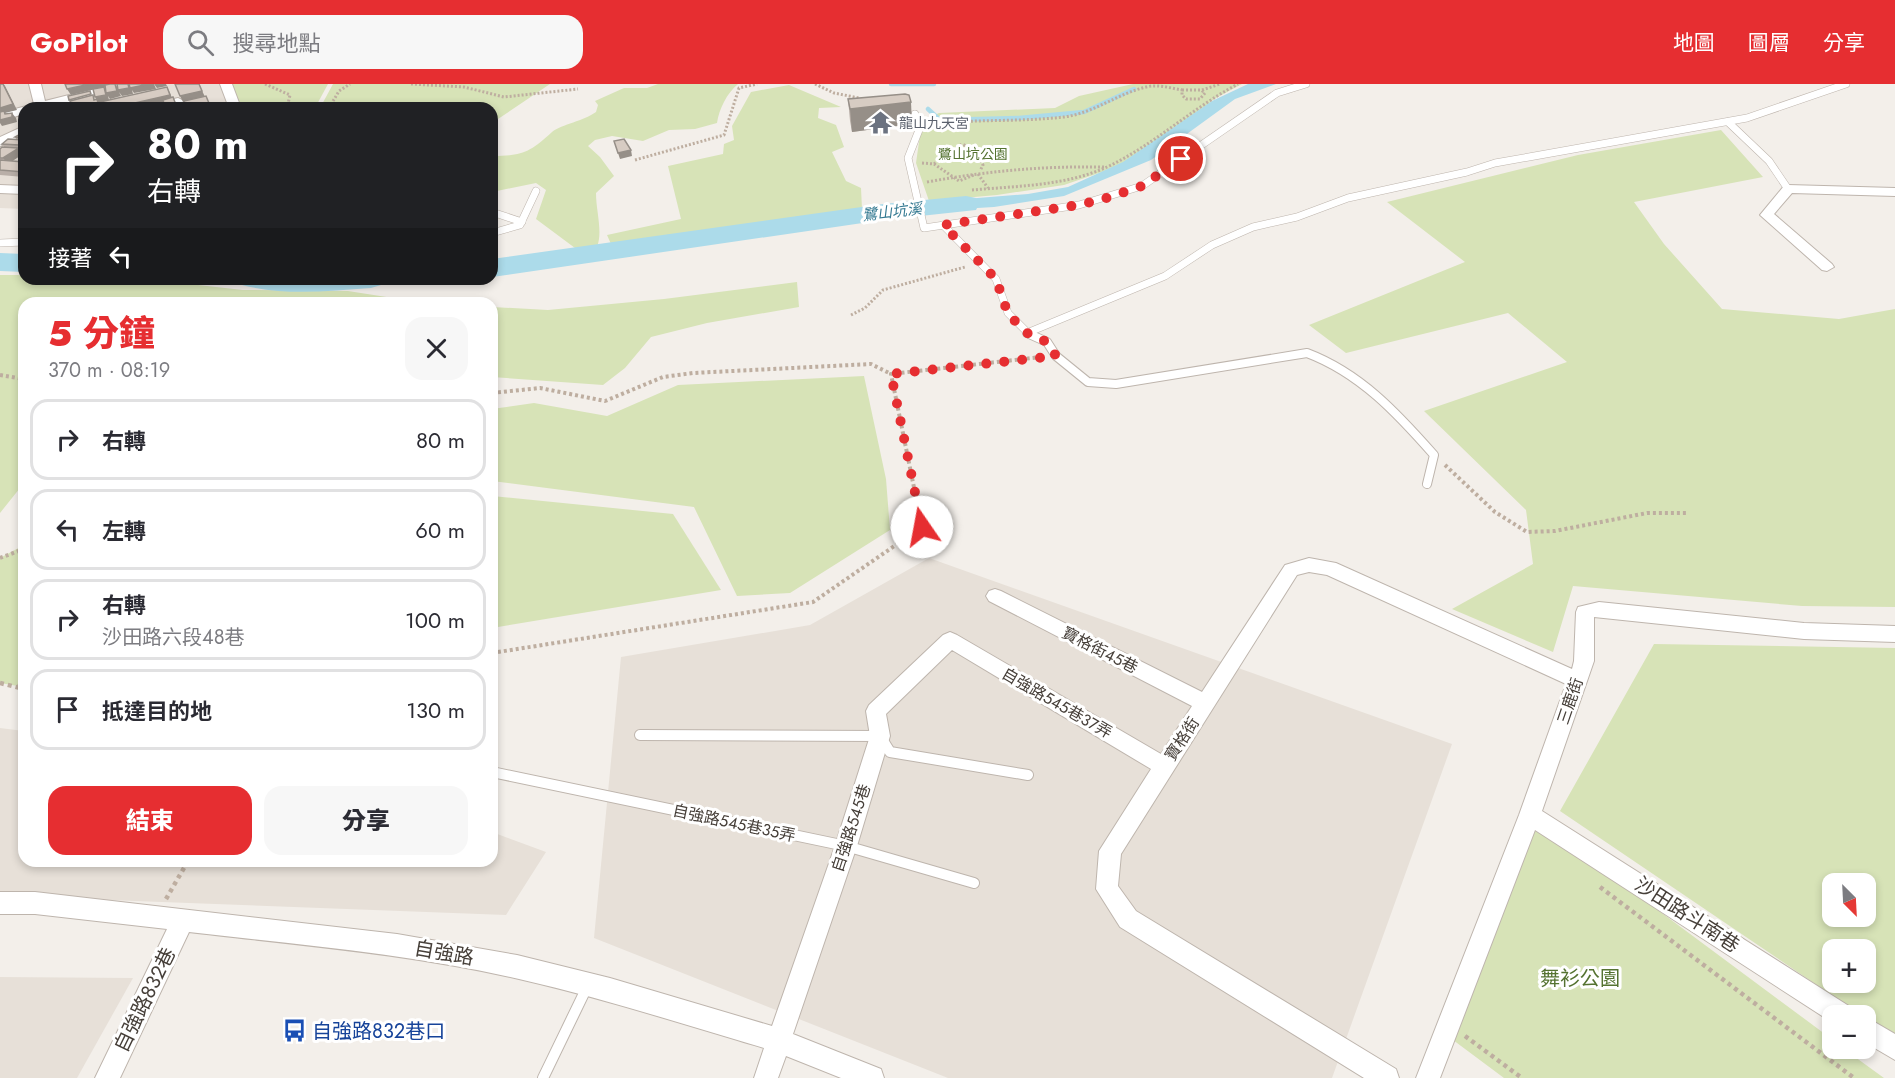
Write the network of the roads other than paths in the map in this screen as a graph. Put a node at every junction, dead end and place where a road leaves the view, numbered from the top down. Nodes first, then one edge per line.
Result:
1 (35, 84) edge
2 (127, 84) edge
3 (226, 84) edge
4 (1306, 84) edge
5 (1846, 84) edge
6 (178, 101) edge
7 (37, 102) edge
8 (57, 102) edge
9 (174, 102) edge
10 (233, 102) edge
11 (18, 112) edge
12 (915, 114) dead end
13 (0, 117) edge
14 (1728, 122) junction
15 (18, 132) edge
16 (0, 142) edge
17 (0, 189) edge
18 (1788, 189) junction
19 (18, 190) edge
20 (536, 191) dead end
21 (1895, 192) edge
22 (498, 214) edge
23 (522, 222) junction
24 (943, 225) junction
25 (498, 231) edge
26 (18, 242) edge
27 (0, 243) edge
28 (1827, 267) dead end
29 (1027, 333) junction
30 (1427, 484) dead end
31 (995, 596) dead end
32 (1895, 634) edge
33 (950, 640) joint
34 (1577, 680) junction
35 (1205, 703) junction
36 (640, 735) dead end
37 (880, 736) junction
38 (1164, 766) junction
39 (498, 773) edge
40 (1028, 775) dead end
41 (1530, 815) junction
42 (846, 846) junction
43 (974, 883) dead end
44 (0, 903) edge
45 (183, 921) junction
46 (588, 985) junction
47 (1827, 1005) edge
48 (1876, 1036) edge
49 (780, 1041) junction
50 (1895, 1048) edge
51 (107, 1078) edge
52 (543, 1078) edge
53 (766, 1078) edge
54 (872, 1078) edge
55 (1387, 1078) edge
56 (1428, 1078) edge

1 - 7 street
2 - 8 street
3 - 10 street
4 - 24 lane
5 - 14 lane
6 - 9 street
11 - 13 street
12 - 24 lane
14 - 18 lane
14 - 29 lane
15 - 16 street
17 - 19 street
18 - 21 street
18 - 28 street
20 - 23 lane
22 - 23 lane
23 - 25 lane
24 - 29 lane
26 - 27 lane
29 - 30 lane
31 - 35 street, 寶格街45巷
32 - 34 street, 三鹿街
33 - 37 street, 自強路545巷
33 - 38 street, 自強路545巷37弄
34 - 35 street, 寶格街
34 - 41 street, 三鹿街
35 - 38 street, 寶格街
36 - 37 lane
37 - 40 lane
37 - 42 street, 自強路545巷
38 - 55 street, 寶格街
39 - 42 lane, 自強路545巷35弄
41 - 47 street, 沙田路斗南巷
41 - 56 street, 三鹿街
42 - 43 lane, 自強路545巷35弄
42 - 49 street, 自強路545巷
44 - 45 street, 自強路
45 - 46 street, 自強路
45 - 51 street, 自強路832巷
46 - 49 street, 自強路
46 - 52 lane
48 - 50 street
49 - 53 street, 自強路545巷
49 - 54 street, 自強路

